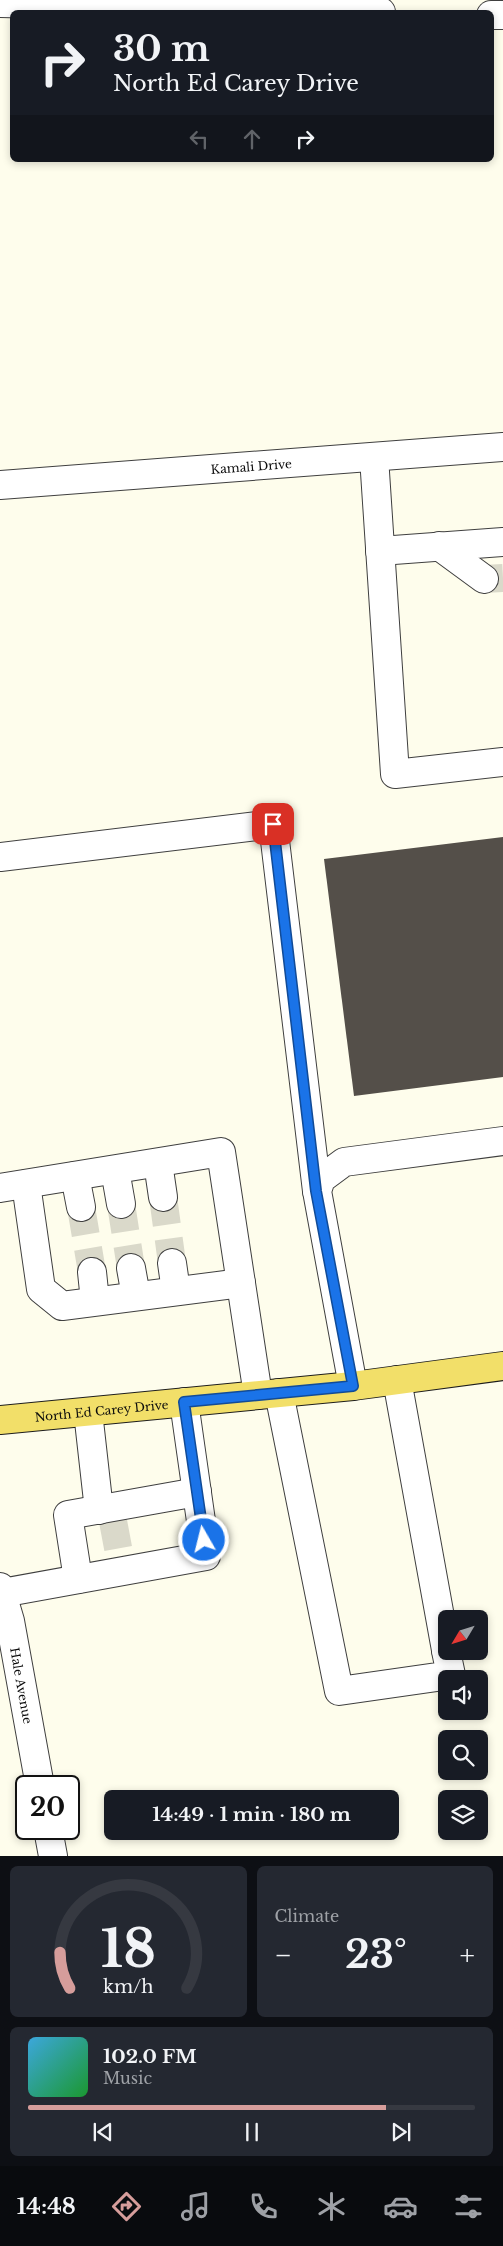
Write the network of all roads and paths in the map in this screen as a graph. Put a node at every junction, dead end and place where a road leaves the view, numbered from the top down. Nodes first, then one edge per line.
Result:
1 (0, 3) edge
2 (276, 5) edge
3 (346, 10) edge
4 (503, 447) edge
5 (374, 457) junction
6 (0, 486) edge
7 (503, 542) edge
8 (439, 546) junction
9 (380, 551) junction
10 (484, 579) tunnel mouth
11 (503, 762) edge
12 (0, 857) edge
13 (503, 1141) edge
14 (158, 1162) junction
15 (115, 1170) junction
16 (75, 1176) junction
17 (13, 1186) edge
18 (316, 1191) junction
19 (163, 1197) tunnel mouth
20 (121, 1204) tunnel mouth
21 (81, 1207) tunnel mouth
22 (172, 1263) tunnel mouth
23 (132, 1268) tunnel mouth
24 (92, 1272) tunnel mouth
25 (241, 1283) junction
26 (176, 1291) junction
27 (136, 1296) junction
28 (95, 1301) junction
29 (503, 1366) edge
30 (397, 1380) junction
31 (353, 1386) junction
32 (269, 1394) junction
33 (184, 1402) junction
34 (88, 1412) junction
35 (0, 1420) edge
36 (197, 1492) junction
37 (107, 1513) junction
38 (78, 1579) junction
39 (1, 1590) edge
40 (439, 1610) edge
41 (8, 1656) edge
42 (448, 1660) edge
43 (37, 1775) edge
44 (50, 1840) edge
45 (53, 1856) edge

1 - 2 street
2 - 3 street
4 - 5 street, Kamali Drive
5 - 6 street, Kamali Drive
5 - 9 street
7 - 8 street
8 - 9 street
8 - 10 street
9 - 11 street
12 - 18 street
13 - 18 street
14 - 15 street
14 - 19 street
14 - 25 street
15 - 16 street
15 - 20 street
16 - 17 street
16 - 21 street
17 - 28 street
18 - 31 street
22 - 26 street
23 - 27 street
24 - 28 street
25 - 26 street
25 - 32 street
26 - 27 street
27 - 28 street
29 - 30 main road, North Ed Carey Drive
30 - 31 main road, North Ed Carey Drive
30 - 40 street
31 - 32 main road, North Ed Carey Drive
32 - 33 main road, North Ed Carey Drive
32 - 42 street
33 - 34 main road, North Ed Carey Drive
33 - 36 street
34 - 35 main road, North Ed Carey Drive
34 - 37 street
36 - 37 street
36 - 38 street
37 - 38 street
38 - 39 street
39 - 41 street, Hale Avenue
41 - 43 street, Hale Avenue
44 - 45 street

